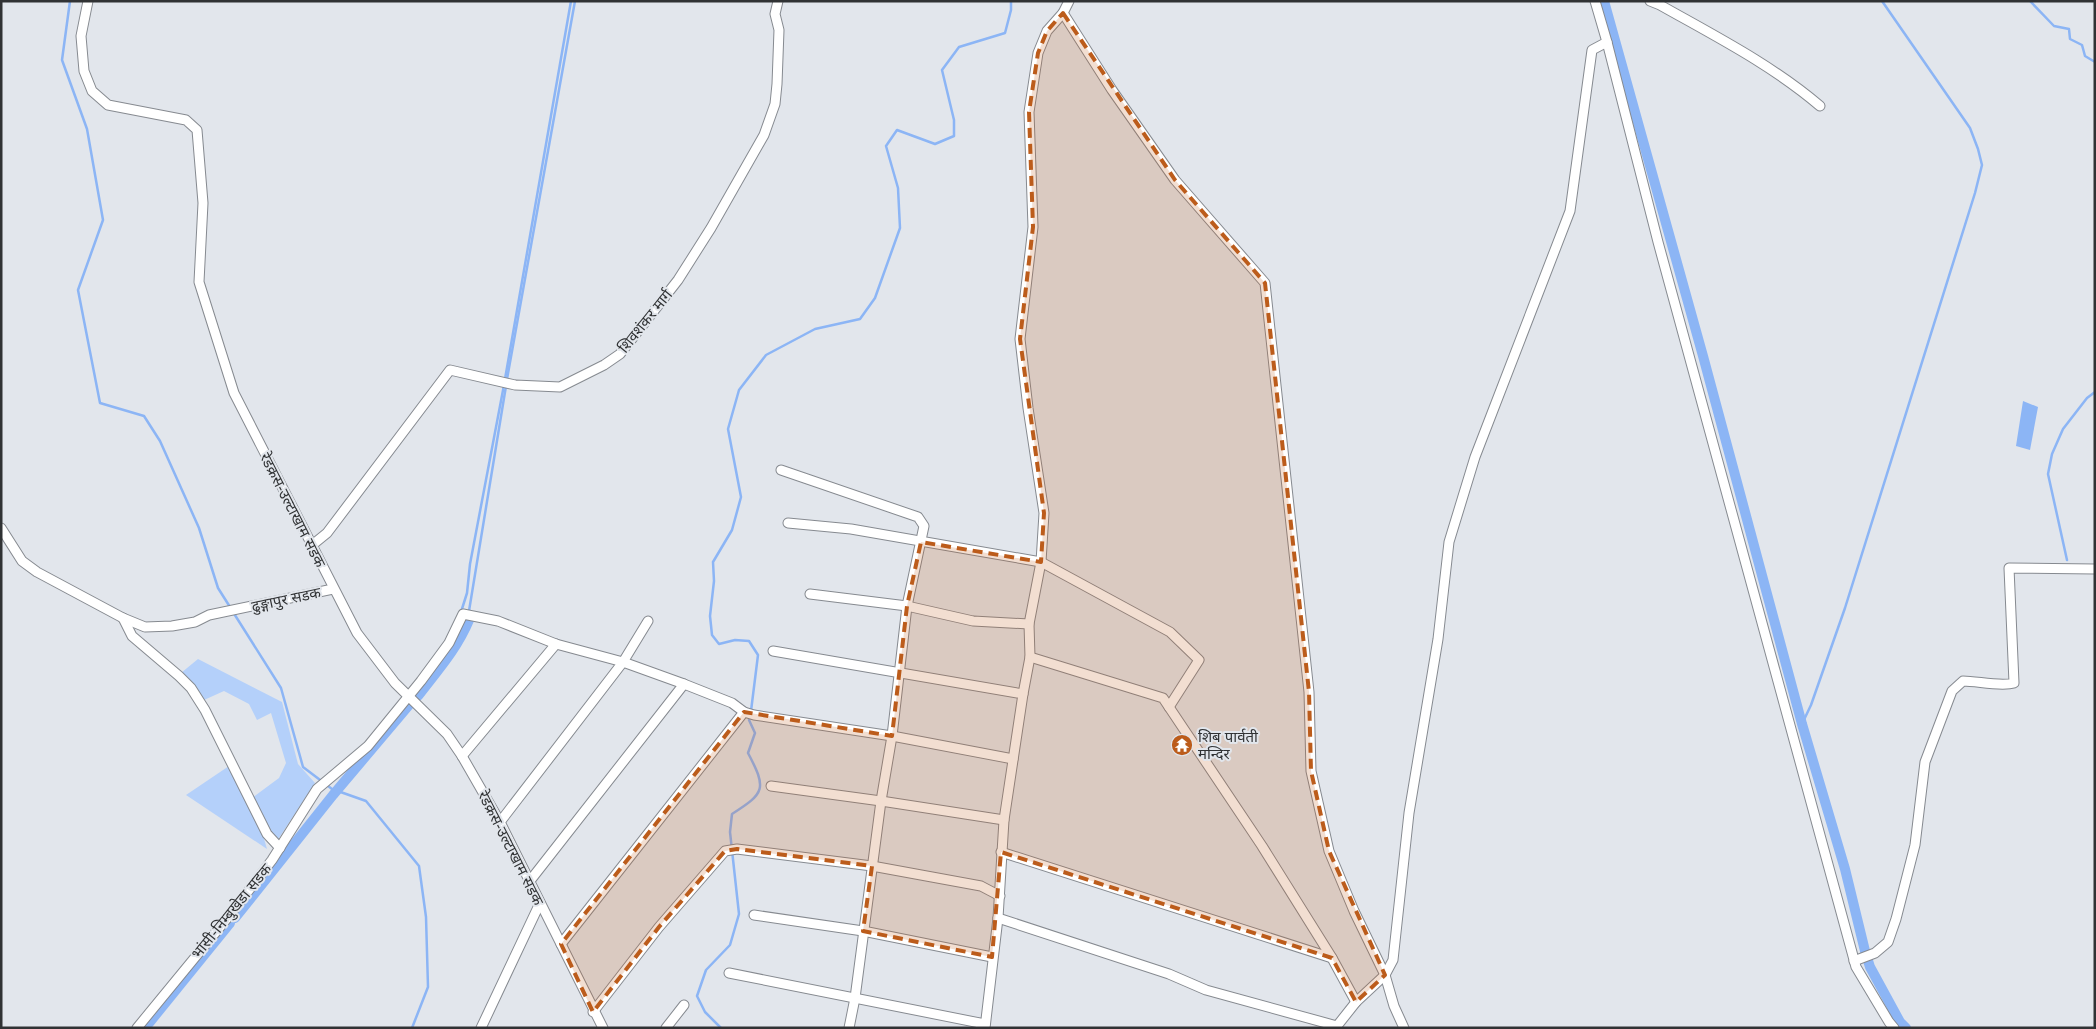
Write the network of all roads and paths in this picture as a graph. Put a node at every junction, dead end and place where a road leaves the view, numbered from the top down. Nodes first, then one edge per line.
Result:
1 (88, 1) edge
2 (778, 1) edge
3 (1068, 1) edge
4 (1595, 1) edge
5 (1650, 1) edge
6 (1063, 14) junction
7 (1607, 42) junction
8 (1820, 106) dead end
9 (781, 470) dead end
10 (788, 523) dead end
11 (1, 528) edge
12 (921, 542) junction
13 (311, 546) junction
14 (1041, 562) junction
15 (2095, 569) edge
16 (333, 589) junction
17 (810, 594) dead end
18 (908, 606) junction
19 (123, 618) junction
20 (648, 621) dead end
21 (1030, 624) junction
22 (556, 644) junction
23 (773, 651) dead end
24 (1030, 657) junction
25 (623, 662) junction
26 (899, 673) junction
27 (684, 684) junction
28 (1023, 694) junction
29 (408, 697) junction
30 (1169, 707) junction
31 (749, 714) junction
32 (892, 736) junction
33 (462, 756) junction
34 (1012, 759) junction
35 (771, 786) dead end
36 (881, 801) junction
37 (1004, 820) junction
38 (500, 822) junction
39 (280, 848) junction
40 (1001, 852) junction
41 (872, 866) junction
42 (530, 882) junction
43 (1000, 896) junction
44 (540, 903) junction
45 (754, 915) dead end
46 (998, 918) junction
47 (863, 932) junction
48 (561, 944) junction
49 (992, 957) junction
50 (1332, 958) junction
51 (1857, 960) junction
52 (730, 973) dead end
53 (1385, 975) junction
54 (855, 998) junction
55 (1356, 1002) junction
56 (684, 1005) dead end
57 (594, 1012) junction
58 (985, 1026) edge
59 (1338, 1027) edge
60 (137, 1028) edge
61 (481, 1028) edge
62 (603, 1028) edge
63 (666, 1028) edge
64 (849, 1028) edge
65 (1404, 1028) edge
66 (1894, 1028) edge

1 - 13 street, रेडक्रस-उल्टाखाम सडक
2 - 13 street, शिवशंकर मार्ग
3 - 6 street
4 - 7 street
5 - 8 street
6 - 14 street
6 - 53 street
7 - 51 street
7 - 53 street
9 - 12 street
10 - 12 street
11 - 19 street
12 - 14 street
12 - 18 street
13 - 16 street, रेडक्रस-उल्टाखाम सडक
14 - 21 street
14 - 30 street
15 - 51 street
16 - 19 street, ढुङ्गापुर सडक
16 - 29 street, रेडक्रस-उल्टाखाम सडक
17 - 18 street
18 - 21 street
18 - 26 street
19 - 39 street
20 - 25 street
21 - 24 street
22 - 25 street
22 - 29 street
22 - 33 street
23 - 26 street
24 - 28 street
24 - 30 street
25 - 27 street
25 - 38 street
26 - 28 street
26 - 32 street
27 - 31 street
27 - 42 street
28 - 34 street
29 - 33 street, रेडक्रस-उल्टाखाम सडक
29 - 39 street, भांसी-निम्बुखेडा सडक
30 - 50 street
31 - 32 street
31 - 48 street
32 - 34 street
32 - 36 street
33 - 38 street, रेडक्रस-उल्टाखाम सडक
34 - 37 street
35 - 36 street
36 - 37 street
36 - 41 street
37 - 40 street
38 - 42 street, रेडक्रस-उल्टाखाम सडक
39 - 60 street, भांसी-निम्बुखेडा सडक
40 - 43 street
40 - 50 street
41 - 43 street
41 - 47 street
41 - 57 street
42 - 44 street, रेडक्रस-उल्टाखाम सडक
43 - 46 street
44 - 48 street, रेडक्रस-उल्टाखाम सडक
44 - 61 street
45 - 47 street
46 - 49 street
46 - 59 street
47 - 49 street
47 - 54 street
48 - 57 street, रेडक्रस-उल्टाखाम सडक
49 - 58 street
50 - 55 street
51 - 66 street
52 - 54 street
53 - 55 street
53 - 65 street
54 - 58 street
54 - 64 street
55 - 59 street
56 - 63 street
57 - 62 street, रेडक्रस-उल्टाखाम सडक

